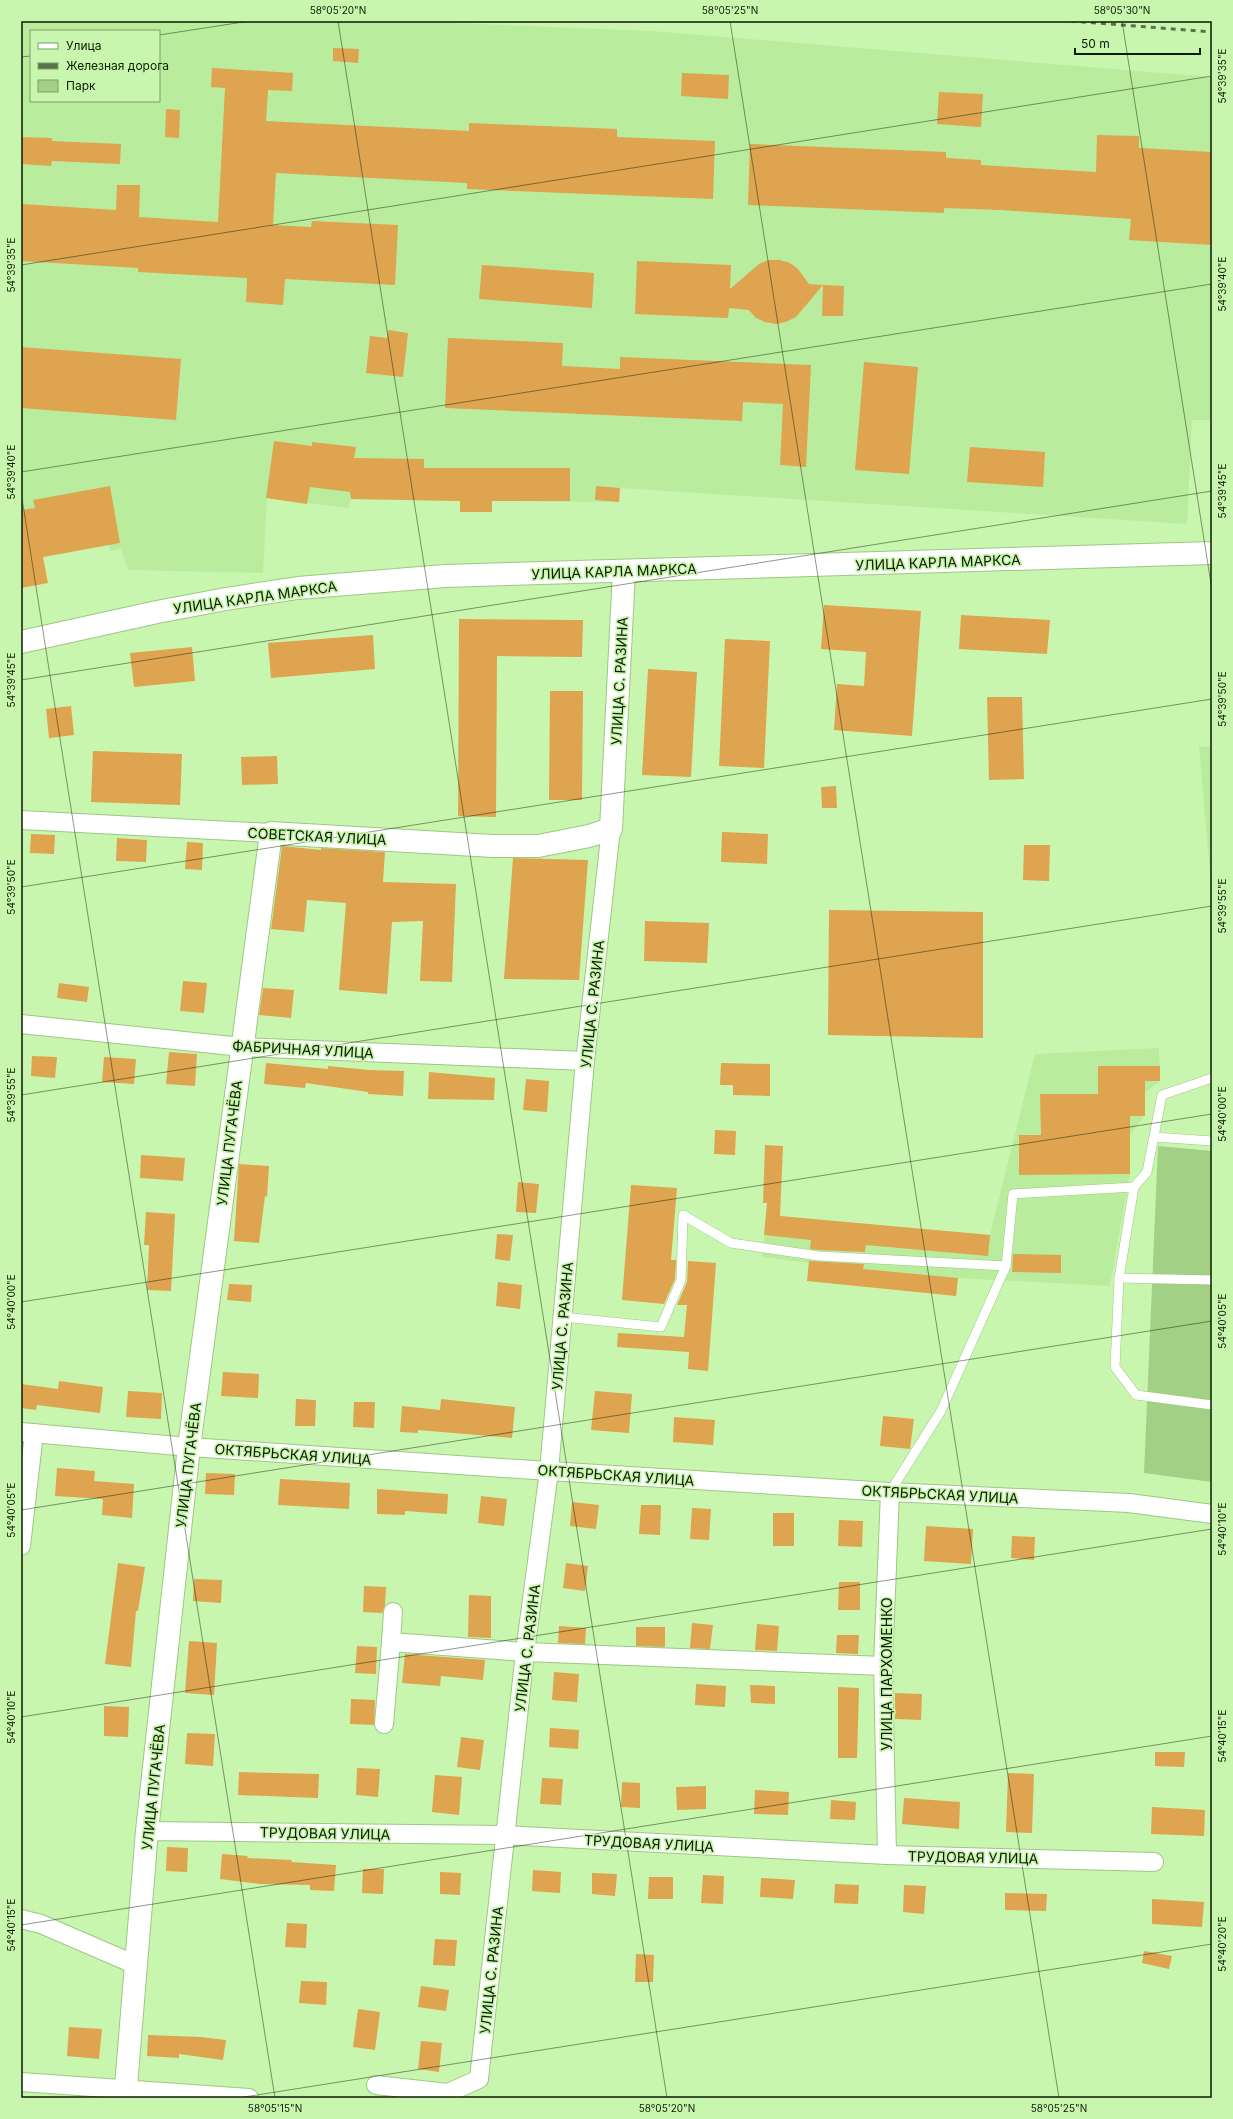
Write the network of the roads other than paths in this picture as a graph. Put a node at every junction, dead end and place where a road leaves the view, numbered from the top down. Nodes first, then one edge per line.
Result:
1 (1212, 553) edge
2 (624, 571) junction
3 (21, 642) edge
4 (21, 820) edge
5 (611, 829) junction
6 (271, 834) junction
7 (21, 1024) edge
8 (242, 1047) junction
9 (585, 1061) junction
10 (1212, 1078) edge
11 (1154, 1137) junction
12 (1212, 1141) edge
13 (1134, 1187) junction
14 (1006, 1266) junction
15 (1119, 1278) junction
16 (1212, 1280) edge
17 (562, 1317) junction
18 (1212, 1405) edge
19 (27, 1432) edge
20 (190, 1447) junction
21 (549, 1470) junction
22 (890, 1492) junction
23 (1212, 1514) edge
24 (21, 1546) edge
25 (393, 1612) dead end
26 (391, 1642) junction
27 (525, 1652) junction
28 (883, 1666) junction
29 (384, 1724) dead end
30 (146, 1832) junction
31 (505, 1835) junction
32 (887, 1855) junction
33 (1154, 1862) dead end
34 (21, 1919) edge
35 (136, 1965) junction
36 (21, 2082) edge
37 (376, 2085) dead end
38 (125, 2093) edge
39 (249, 2098) edge

1 - 2 street, УЛИЦА КАРЛА МАРКСА
2 - 3 street, УЛИЦА КАРЛА МАРКСА
2 - 5 street, УЛИЦА С. РАЗИНА
4 - 6 street, СОВЕТСКАЯ УЛИЦА
5 - 6 street, СОВЕТСКАЯ УЛИЦА
5 - 9 street, УЛИЦА С. РАЗИНА
6 - 8 street, УЛИЦА ПУГАЧЁВА
7 - 8 street, ФАБРИЧНАЯ УЛИЦА
8 - 9 street, ФАБРИЧНАЯ УЛИЦА
8 - 20 street, УЛИЦА ПУГАЧЁВА
9 - 17 street, УЛИЦА С. РАЗИНА
10 - 11 lane
11 - 12 lane
11 - 13 lane
13 - 14 lane
13 - 15 lane
14 - 17 lane
14 - 22 lane
15 - 16 lane
15 - 18 lane
17 - 21 street, УЛИЦА С. РАЗИНА
19 - 20 street, ОКТЯБРЬСКАЯ УЛИЦА
19 - 24 street
20 - 21 street, ОКТЯБРЬСКАЯ УЛИЦА
20 - 30 street, УЛИЦА ПУГАЧЁВА
21 - 22 street, ОКТЯБРЬСКАЯ УЛИЦА
21 - 27 street, УЛИЦА С. РАЗИНА
22 - 23 street, ОКТЯБРЬСКАЯ УЛИЦА
22 - 28 street, УЛИЦА ПАРХОМЕНКО
25 - 26 street
26 - 27 street
26 - 29 street
27 - 28 street
27 - 31 street, УЛИЦА С. РАЗИНА
28 - 32 street, УЛИЦА ПАРХОМЕНКО
30 - 31 street, ТРУДОВАЯ УЛИЦА
30 - 35 street, УЛИЦА ПУГАЧЁВА
31 - 32 street, ТРУДОВАЯ УЛИЦА
31 - 37 street, УЛИЦА С. РАЗИНА
32 - 33 street, ТРУДОВАЯ УЛИЦА
34 - 35 street
35 - 38 street, УЛИЦА ПУГАЧЁВА
36 - 38 street
38 - 39 street

